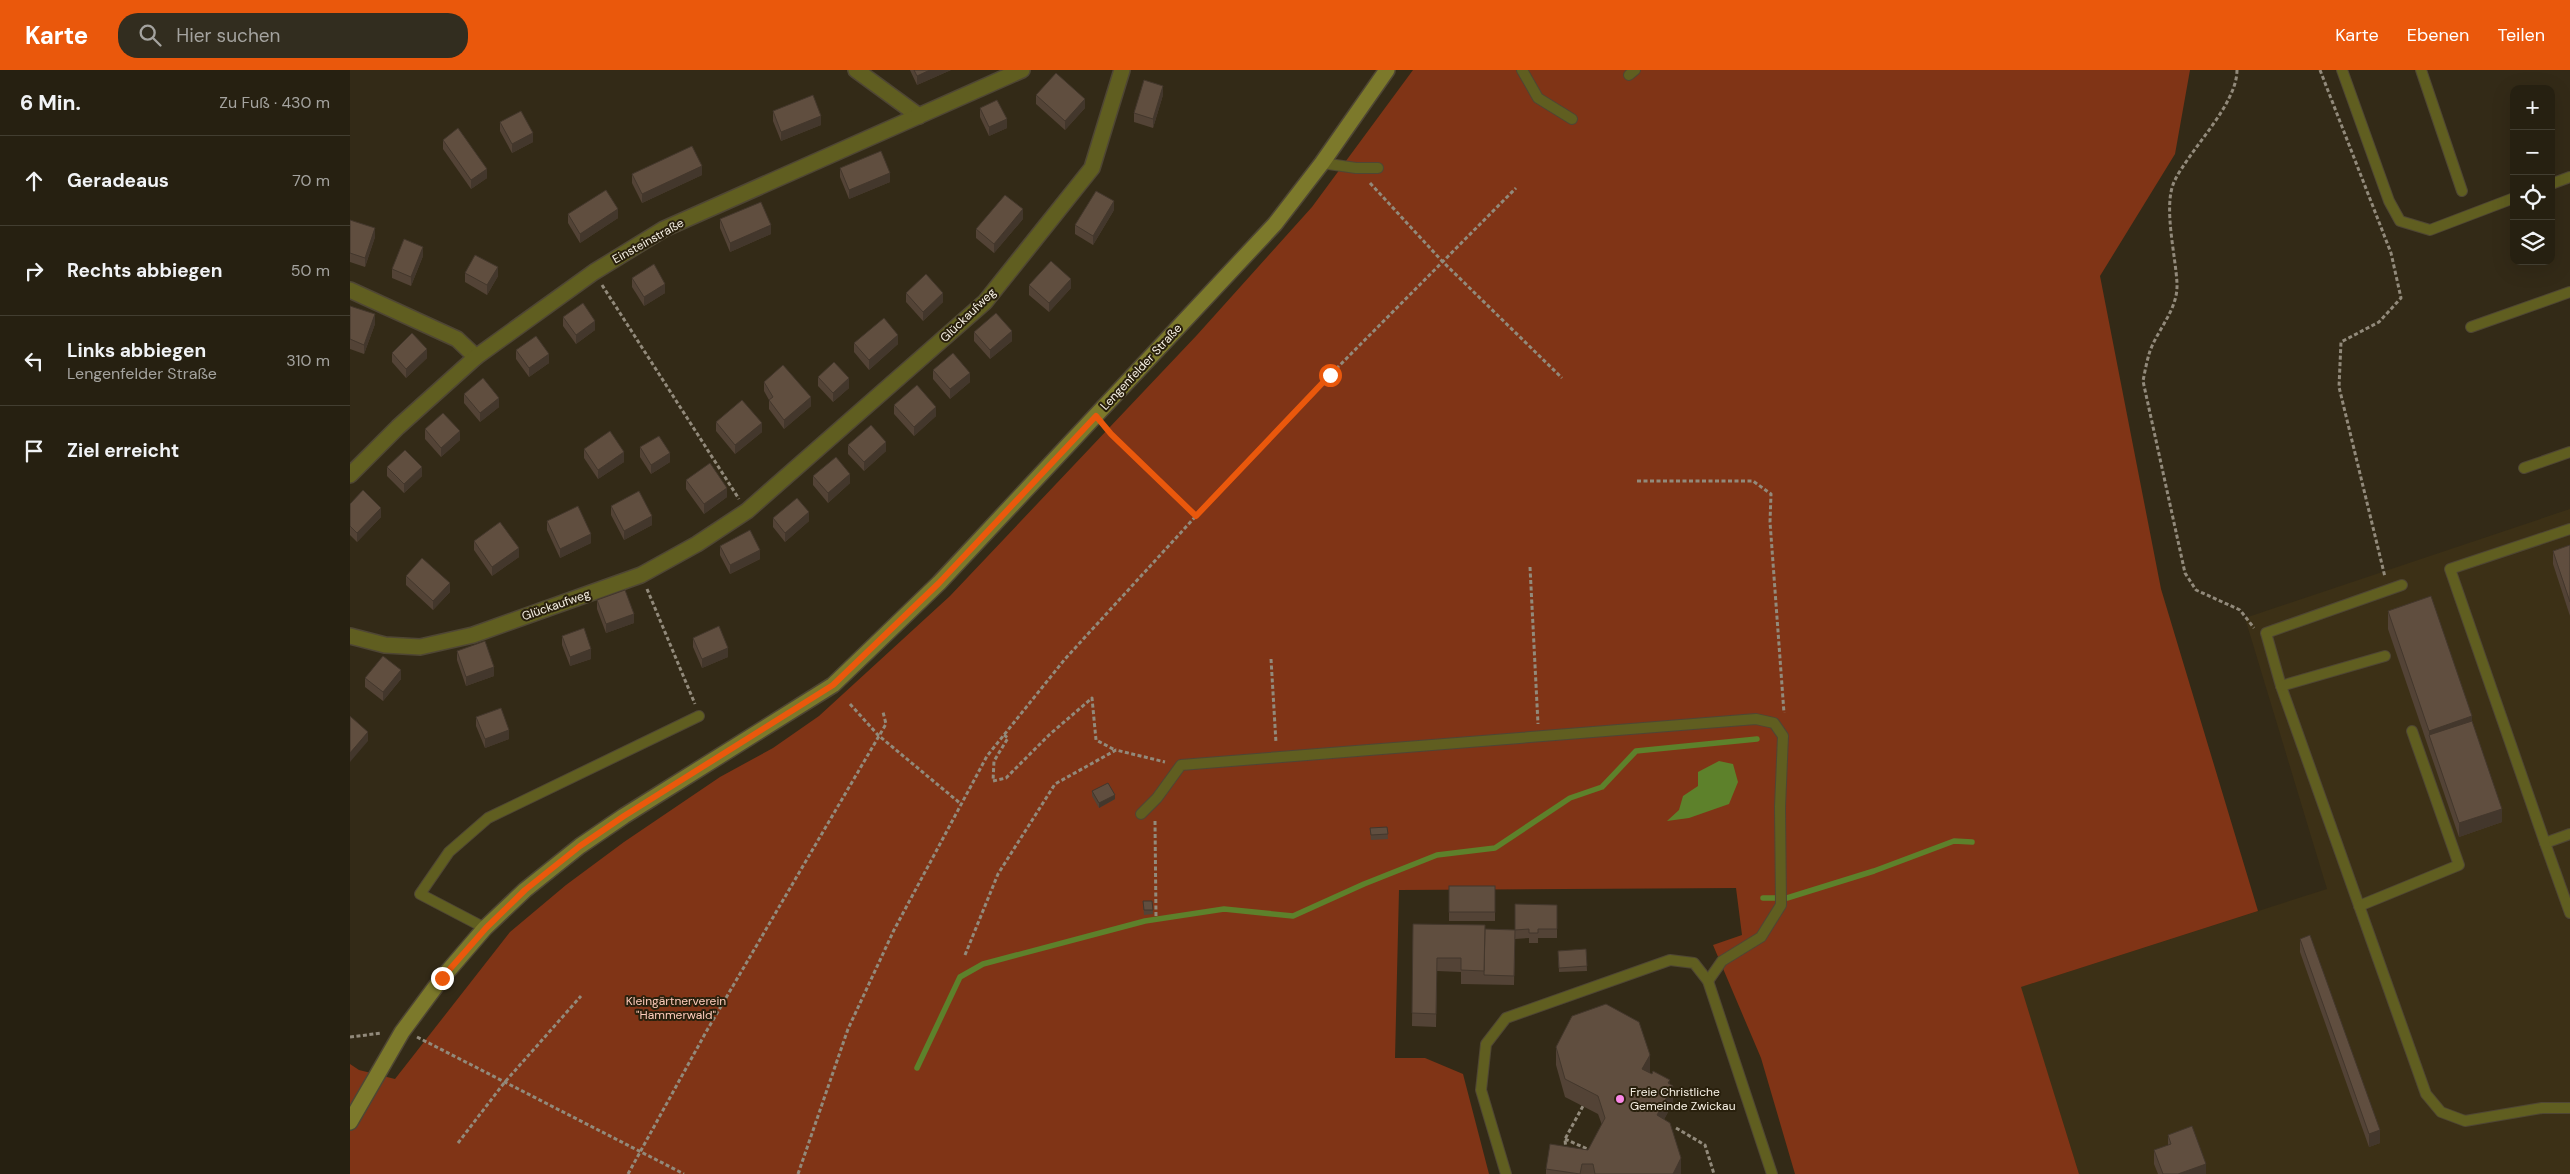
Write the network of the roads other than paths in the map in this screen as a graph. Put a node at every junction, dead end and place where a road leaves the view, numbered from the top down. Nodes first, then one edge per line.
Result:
1 (856, 70) edge
2 (1022, 70) edge
3 (1122, 70) edge
4 (1387, 70) edge
5 (1522, 70) edge
6 (2342, 70) edge
7 (2421, 70) edge
8 (919, 116) junction
9 (1572, 119) dead end
10 (1322, 163) junction
11 (1378, 168) dead end
12 (2570, 177) edge
13 (2555, 183) edge
14 (2462, 190) dead end
15 (2510, 200) edge
16 (350, 290) edge
17 (2570, 292) edge
18 (2471, 327) dead end
19 (476, 357) junction
20 (2570, 452) edge
21 (2524, 468) dead end
22 (350, 475) edge
23 (2570, 529) edge
24 (2402, 585) dead end
25 (350, 636) edge
26 (2384, 656) dead end
27 (2282, 686) junction
28 (699, 716) road end
29 (2412, 731) dead end
30 (1141, 814) dead end
31 (2570, 834) edge
32 (2545, 843) junction
33 (2359, 906) junction
34 (2570, 913) edge
35 (486, 928) junction
36 (1708, 981) junction
37 (2570, 1108) edge
38 (350, 1122) edge
39 (1506, 1174) edge
40 (1772, 1174) edge

1 - 8 street
2 - 8 street, Einsteinstraße
3 - 25 street, Glückaufweg
4 - 10 main road, Lengenfelder Straße
5 - 9 lane
6 - 15 lane
7 - 14 lane
8 - 19 street, Einsteinstraße
10 - 11 lane
10 - 35 main road, Lengenfelder Straße
12 - 13 lane
16 - 19 street
17 - 18 lane
19 - 22 street, Einsteinstraße
20 - 21 lane
23 - 32 lane
24 - 27 lane
26 - 27 lane
27 - 33 lane
28 - 35 lane
29 - 33 lane
30 - 36 lane
31 - 32 lane
32 - 34 lane
33 - 37 lane
35 - 38 main road, Lengenfelder Straße
36 - 39 lane
36 - 40 lane

